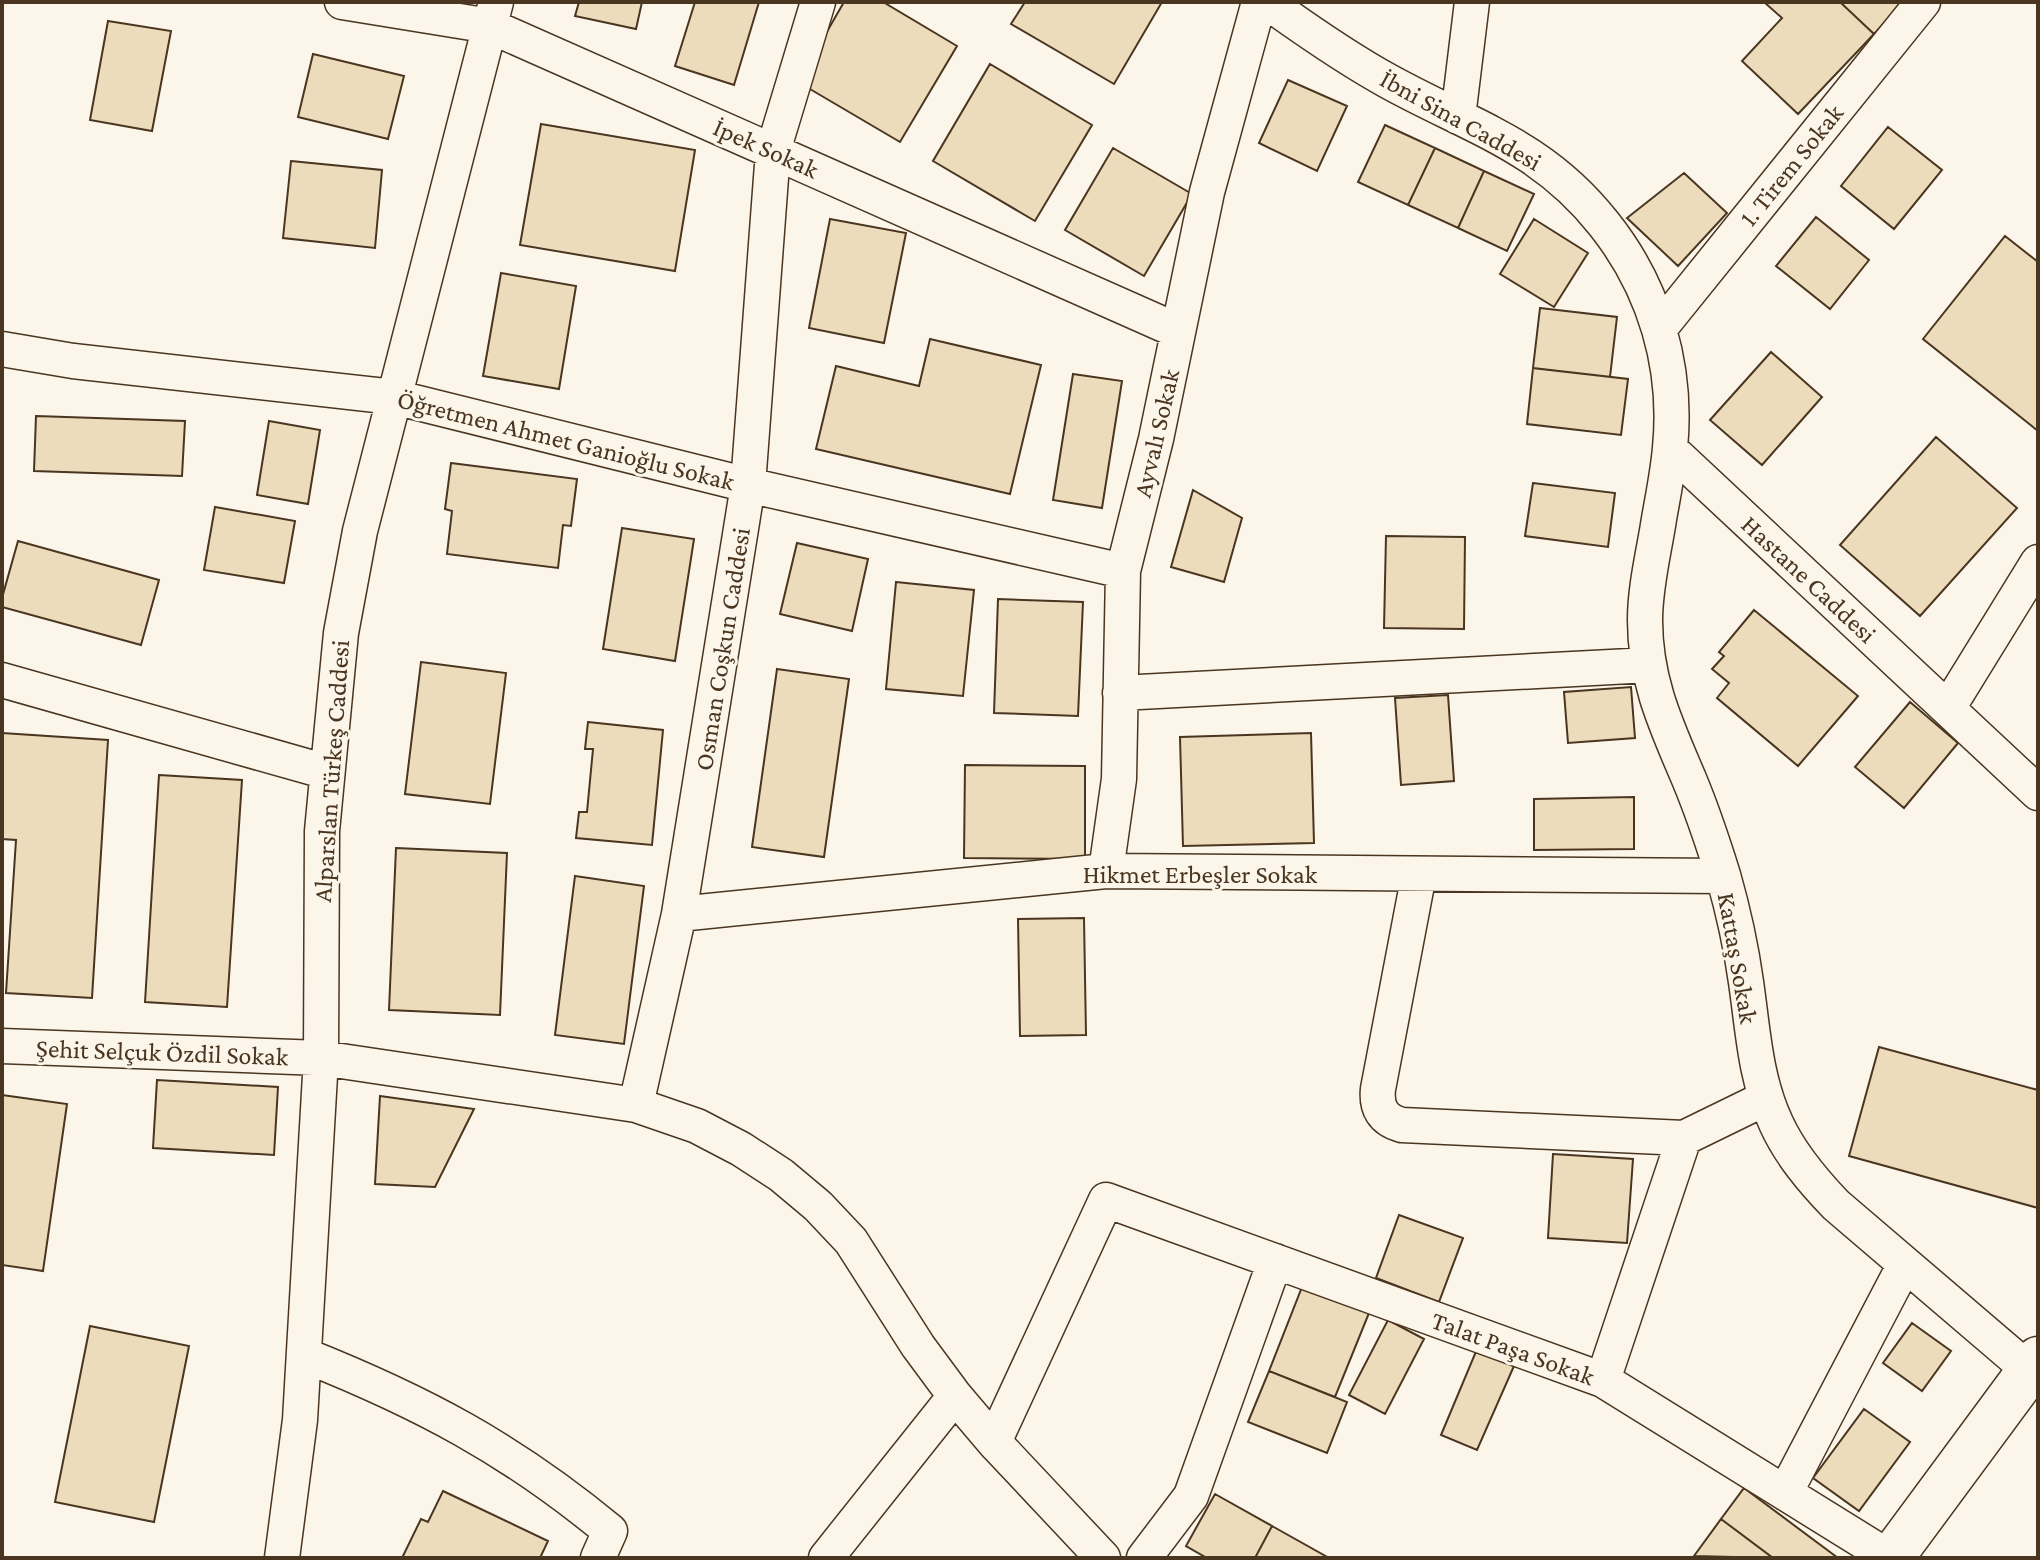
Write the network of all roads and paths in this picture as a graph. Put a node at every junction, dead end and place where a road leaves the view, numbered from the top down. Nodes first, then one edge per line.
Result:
1 (342, 2) edge
2 (818, 2) edge
3 (1259, 2) edge
4 (1267, 2) edge
5 (1472, 2) edge
6 (1923, 2) edge
7 (493, 14) edge
8 (1458, 117) junction
9 (773, 151) junction
10 (1660, 328) junction
11 (1178, 331) junction
12 (2, 349) edge
13 (394, 397) junction
14 (1670, 449) junction
15 (748, 485) junction
16 (2038, 562) edge
17 (1123, 571) junction
18 (1649, 665) junction
19 (2, 680) edge
20 (1120, 693) junction
21 (1948, 708) junction
22 (327, 772) junction
23 (2038, 793) edge
24 (1106, 871) junction
25 (1419, 874) junction
26 (1723, 876) junction
27 (679, 914) junction
28 (2, 1046) edge
29 (321, 1058) junction
30 (1766, 1098) junction
31 (636, 1105) junction
32 (1684, 1138) junction
33 (1275, 1261) junction
34 (1905, 1264) junction
35 (304, 1355) junction
36 (2034, 1364) edge
37 (1603, 1380) junction
38 (955, 1396) junction
39 (994, 1442) junction
40 (1785, 1493) junction
41 (282, 1558) edge
42 (598, 1558) edge
43 (826, 1558) edge
44 (1103, 1558) edge
45 (1144, 1558) edge
46 (1891, 1558) edge

1 - 7 street, İpek Sokak
2 - 9 street, Osman Coşkun Caddesi
3 - 11 street, Ayvalı Sokak
4 - 8 street, İbni Sina Caddesi
5 - 8 street
6 - 10 street, 1. Tirem Sokak
7 - 9 street, İpek Sokak
7 - 13 street, Alparslan Türkeş Caddesi
8 - 10 street, İbni Sina Caddesi
9 - 11 street, İpek Sokak
9 - 15 street, Osman Coşkun Caddesi
10 - 14 street, İbni Sina Caddesi
11 - 17 street, Ayvalı Sokak
12 - 13 street, Öğretmen Ahmet Ganioğlu Sokak
13 - 15 street, Öğretmen Ahmet Ganioğlu Sokak
13 - 22 street, Alparslan Türkeş Caddesi
14 - 18 street, Kattaş Sokak
14 - 21 street, Hastane Caddesi
15 - 17 street, Öğretmen Ahmet Ganioğlu Sokak
15 - 27 street, Osman Coşkun Caddesi
16 - 21 street
17 - 20 street, Ayvalı Sokak
18 - 20 street
18 - 26 street, Kattaş Sokak
19 - 22 street
20 - 24 street, Ayvalı Sokak
21 - 23 street, Hastane Caddesi
22 - 29 street, Alparslan Türkeş Caddesi
24 - 25 street, Hikmet Erbeşler Sokak
24 - 27 street, Hikmet Erbeşler Sokak
25 - 26 street, Hikmet Erbeşler Sokak
25 - 32 street
26 - 30 street, Kattaş Sokak
27 - 31 street, Osman Coşkun Caddesi
28 - 29 street, Şehit Selçuk Özdil Sokak
29 - 31 street, Şehit Selçuk Özdil Sokak
29 - 35 street, Alparslan Türkeş Caddesi
30 - 32 street
30 - 34 street, Kattaş Sokak
31 - 38 street, Şehit Selçuk Özdil Sokak
32 - 37 street
33 - 37 street, Talat Paşa Sokak
33 - 39 street, Talat Paşa Sokak
33 - 45 street
34 - 36 street, Kattaş Sokak
34 - 40 street
35 - 41 street, Alparslan Türkeş Caddesi
35 - 42 street
36 - 46 main road
37 - 40 street, Talat Paşa Sokak
38 - 39 street, Şehit Selçuk Özdil Sokak
38 - 43 street
39 - 44 street, Şehit Selçuk Özdil Sokak
40 - 46 street, Talat Paşa Sokak

